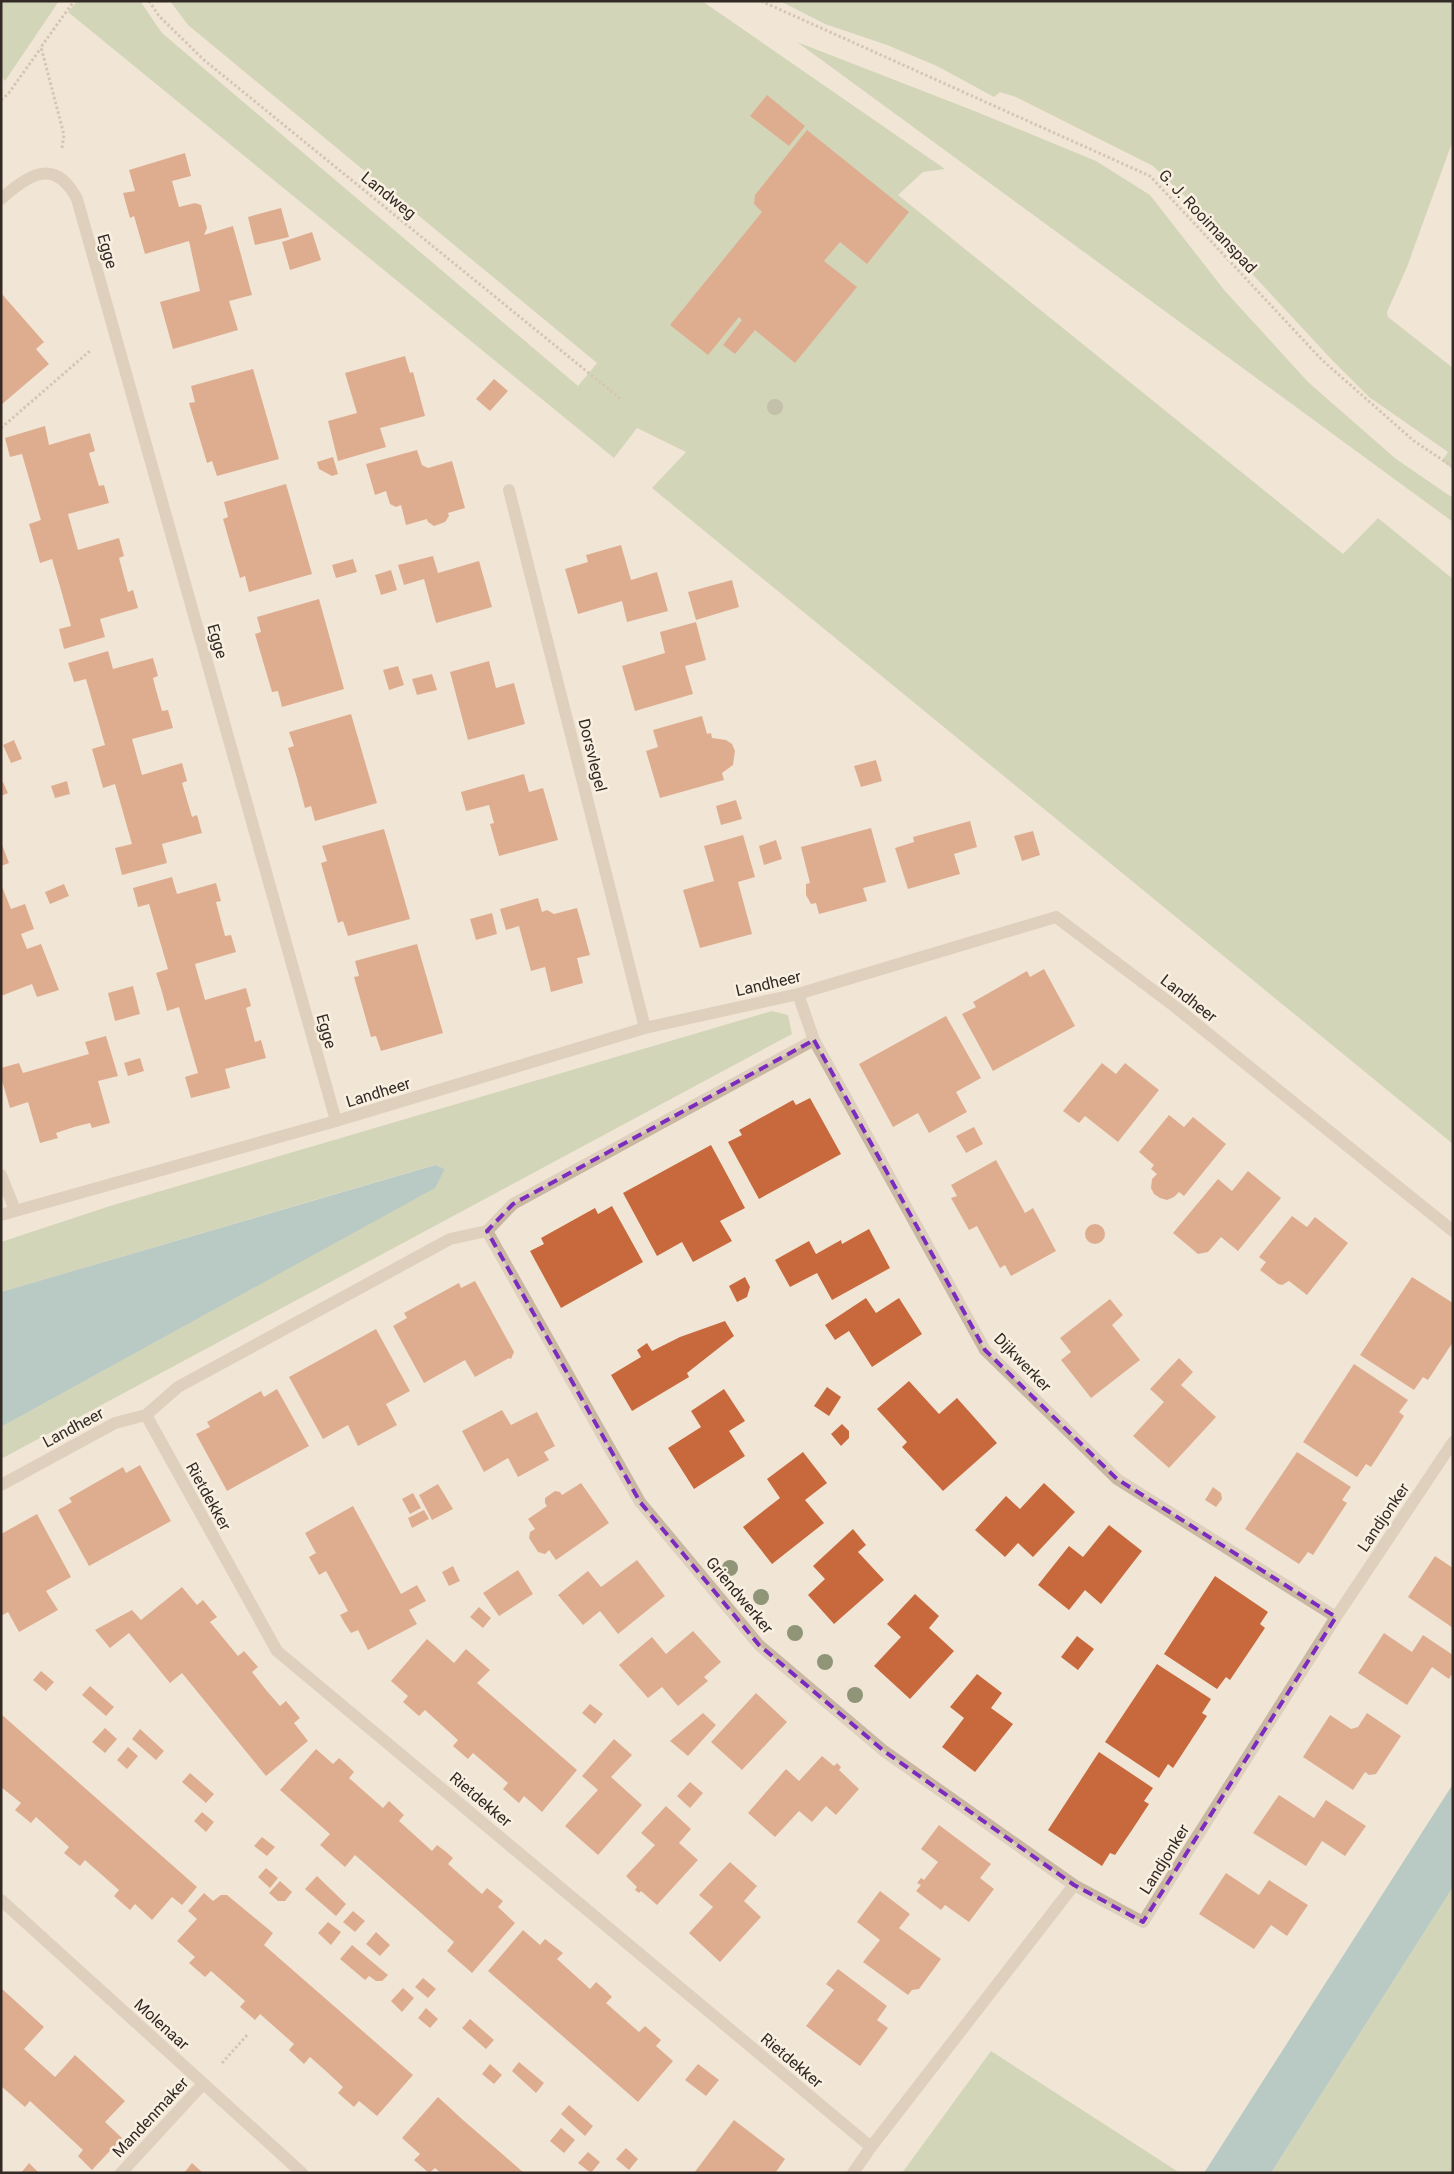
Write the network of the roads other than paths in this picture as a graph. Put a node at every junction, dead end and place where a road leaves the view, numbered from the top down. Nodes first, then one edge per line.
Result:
1 (1, 199) edge
2 (509, 490) dead end
3 (798, 994) junction
4 (645, 1028) junction
5 (814, 1040) junction
6 (336, 1121) junction
7 (1, 1175) edge
8 (15, 1210) junction
9 (1, 1216) edge
10 (487, 1231) junction
11 (1453, 1231) edge
12 (146, 1415) junction
13 (1453, 1442) edge
14 (1, 1485) edge
15 (1336, 1617) junction
16 (1074, 1885) junction
17 (1, 1900) edge
18 (203, 2084) junction
19 (871, 2147) junction
20 (121, 2173) edge
21 (302, 2173) edge
22 (853, 2173) edge

1 - 6 street, Egge
2 - 4 street, Dorsvlegel
3 - 4 street, Landheer
3 - 5 street, Dijkwerker
3 - 11 street, Landheer
4 - 6 street, Landheer
5 - 10 street
5 - 15 street, Dijkwerker
6 - 8 street, Landheer
7 - 8 street
8 - 9 street, Landheer
10 - 12 street, Landheer
10 - 16 street, Griendwerker
12 - 14 street, Landheer
12 - 19 street, Rietdekker
13 - 15 street, Landjonker
15 - 16 street, Landjonker
16 - 19 street
17 - 18 street, Molenaar
18 - 20 street, Mandenmaker
18 - 21 street, Molenaar
19 - 22 street

